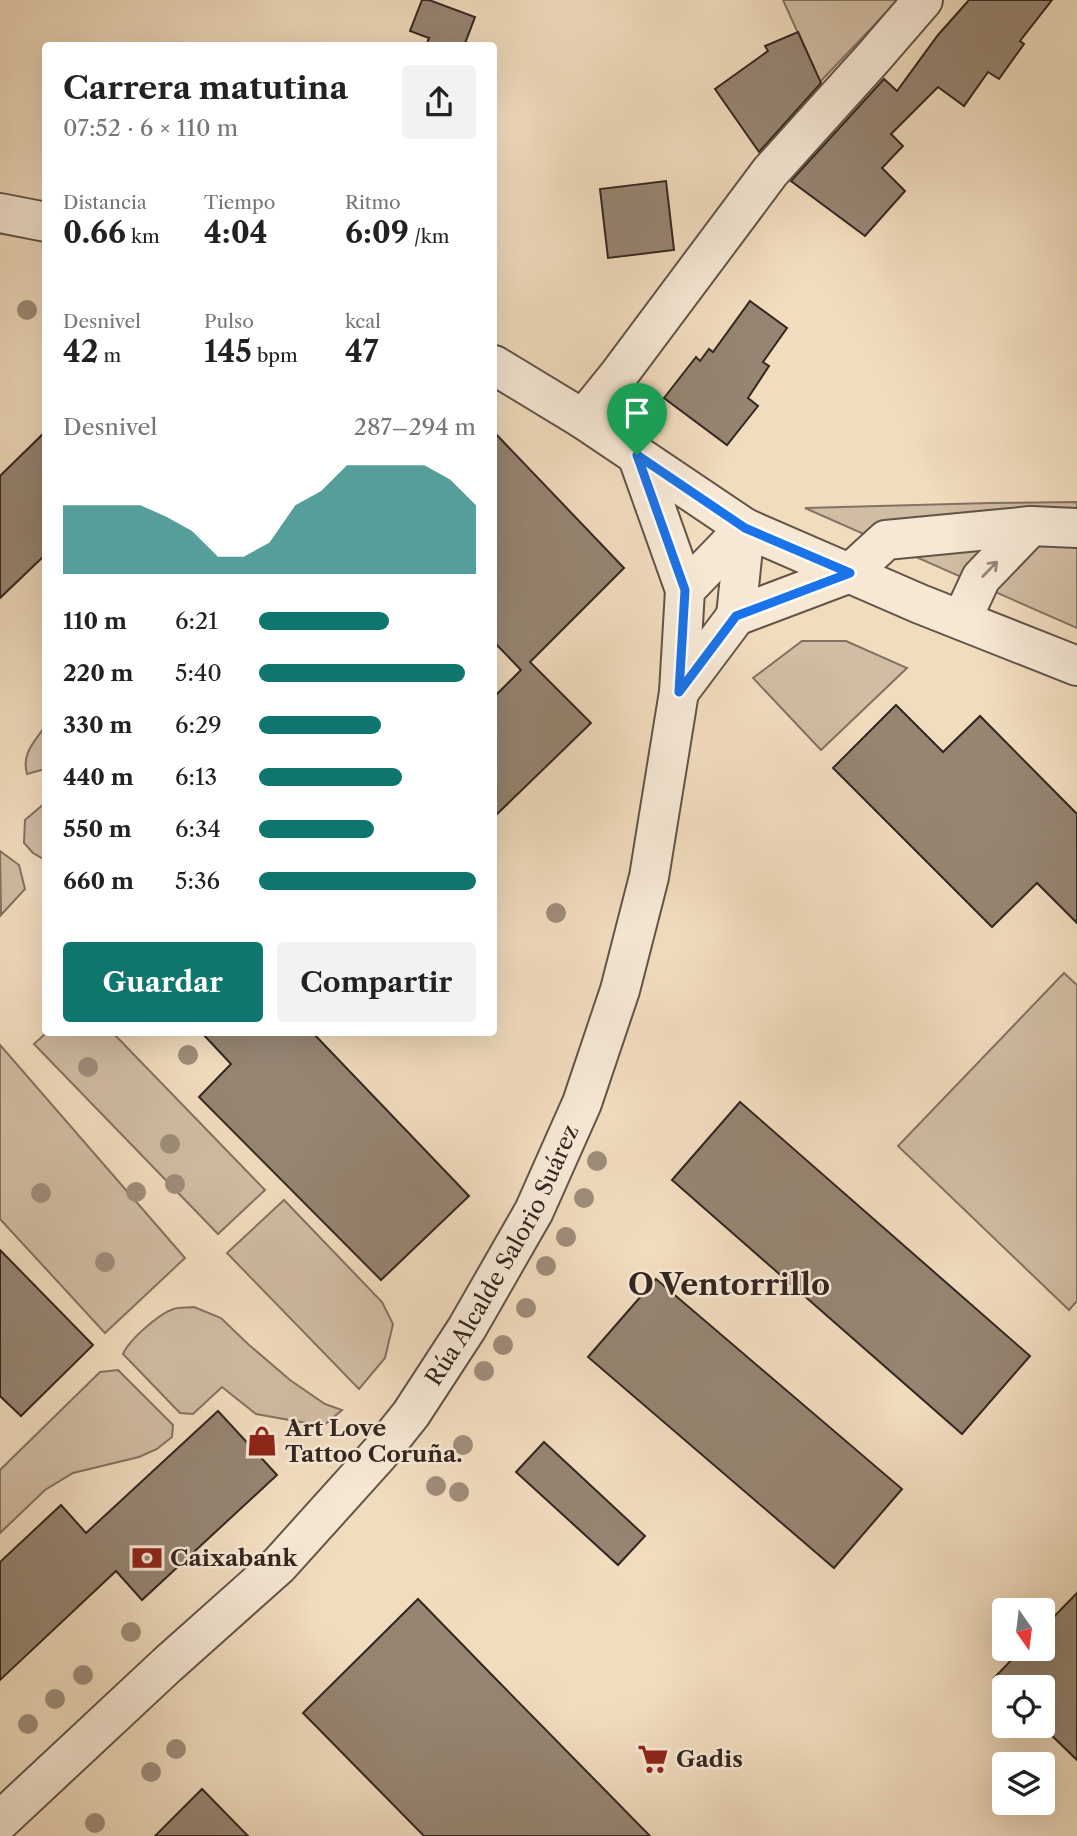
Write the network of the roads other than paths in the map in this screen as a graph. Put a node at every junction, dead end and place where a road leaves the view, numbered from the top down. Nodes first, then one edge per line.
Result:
1 (923, 0) edge
2 (0, 213) edge
3 (42, 221) edge
4 (497, 367) edge
5 (583, 419) junction
6 (637, 455) junction
7 (1031, 526) junction
8 (745, 528) junction
9 (1077, 528) edge
10 (850, 573) junction
11 (685, 590) junction
12 (736, 616) junction
13 (962, 619) junction
14 (1077, 666) edge
15 (679, 692) junction
16 (0, 1821) edge

1 - 5 street
2 - 3 street
4 - 5 street
5 - 6 street
6 - 8 street
6 - 11 street, Rúa Alcalde Salorio Suárez
7 - 9 street
7 - 10 street
13 -> 7 street
8 - 10 street
8 - 11 street
8 - 12 street
10 - 12 street
10 - 13 street
11 - 15 street, Rúa Alcalde Salorio Suárez
12 - 15 street, Rúa Alcalde Salorio Suárez
13 - 14 street
15 - 16 street, Rúa Alcalde Salorio Suárez

